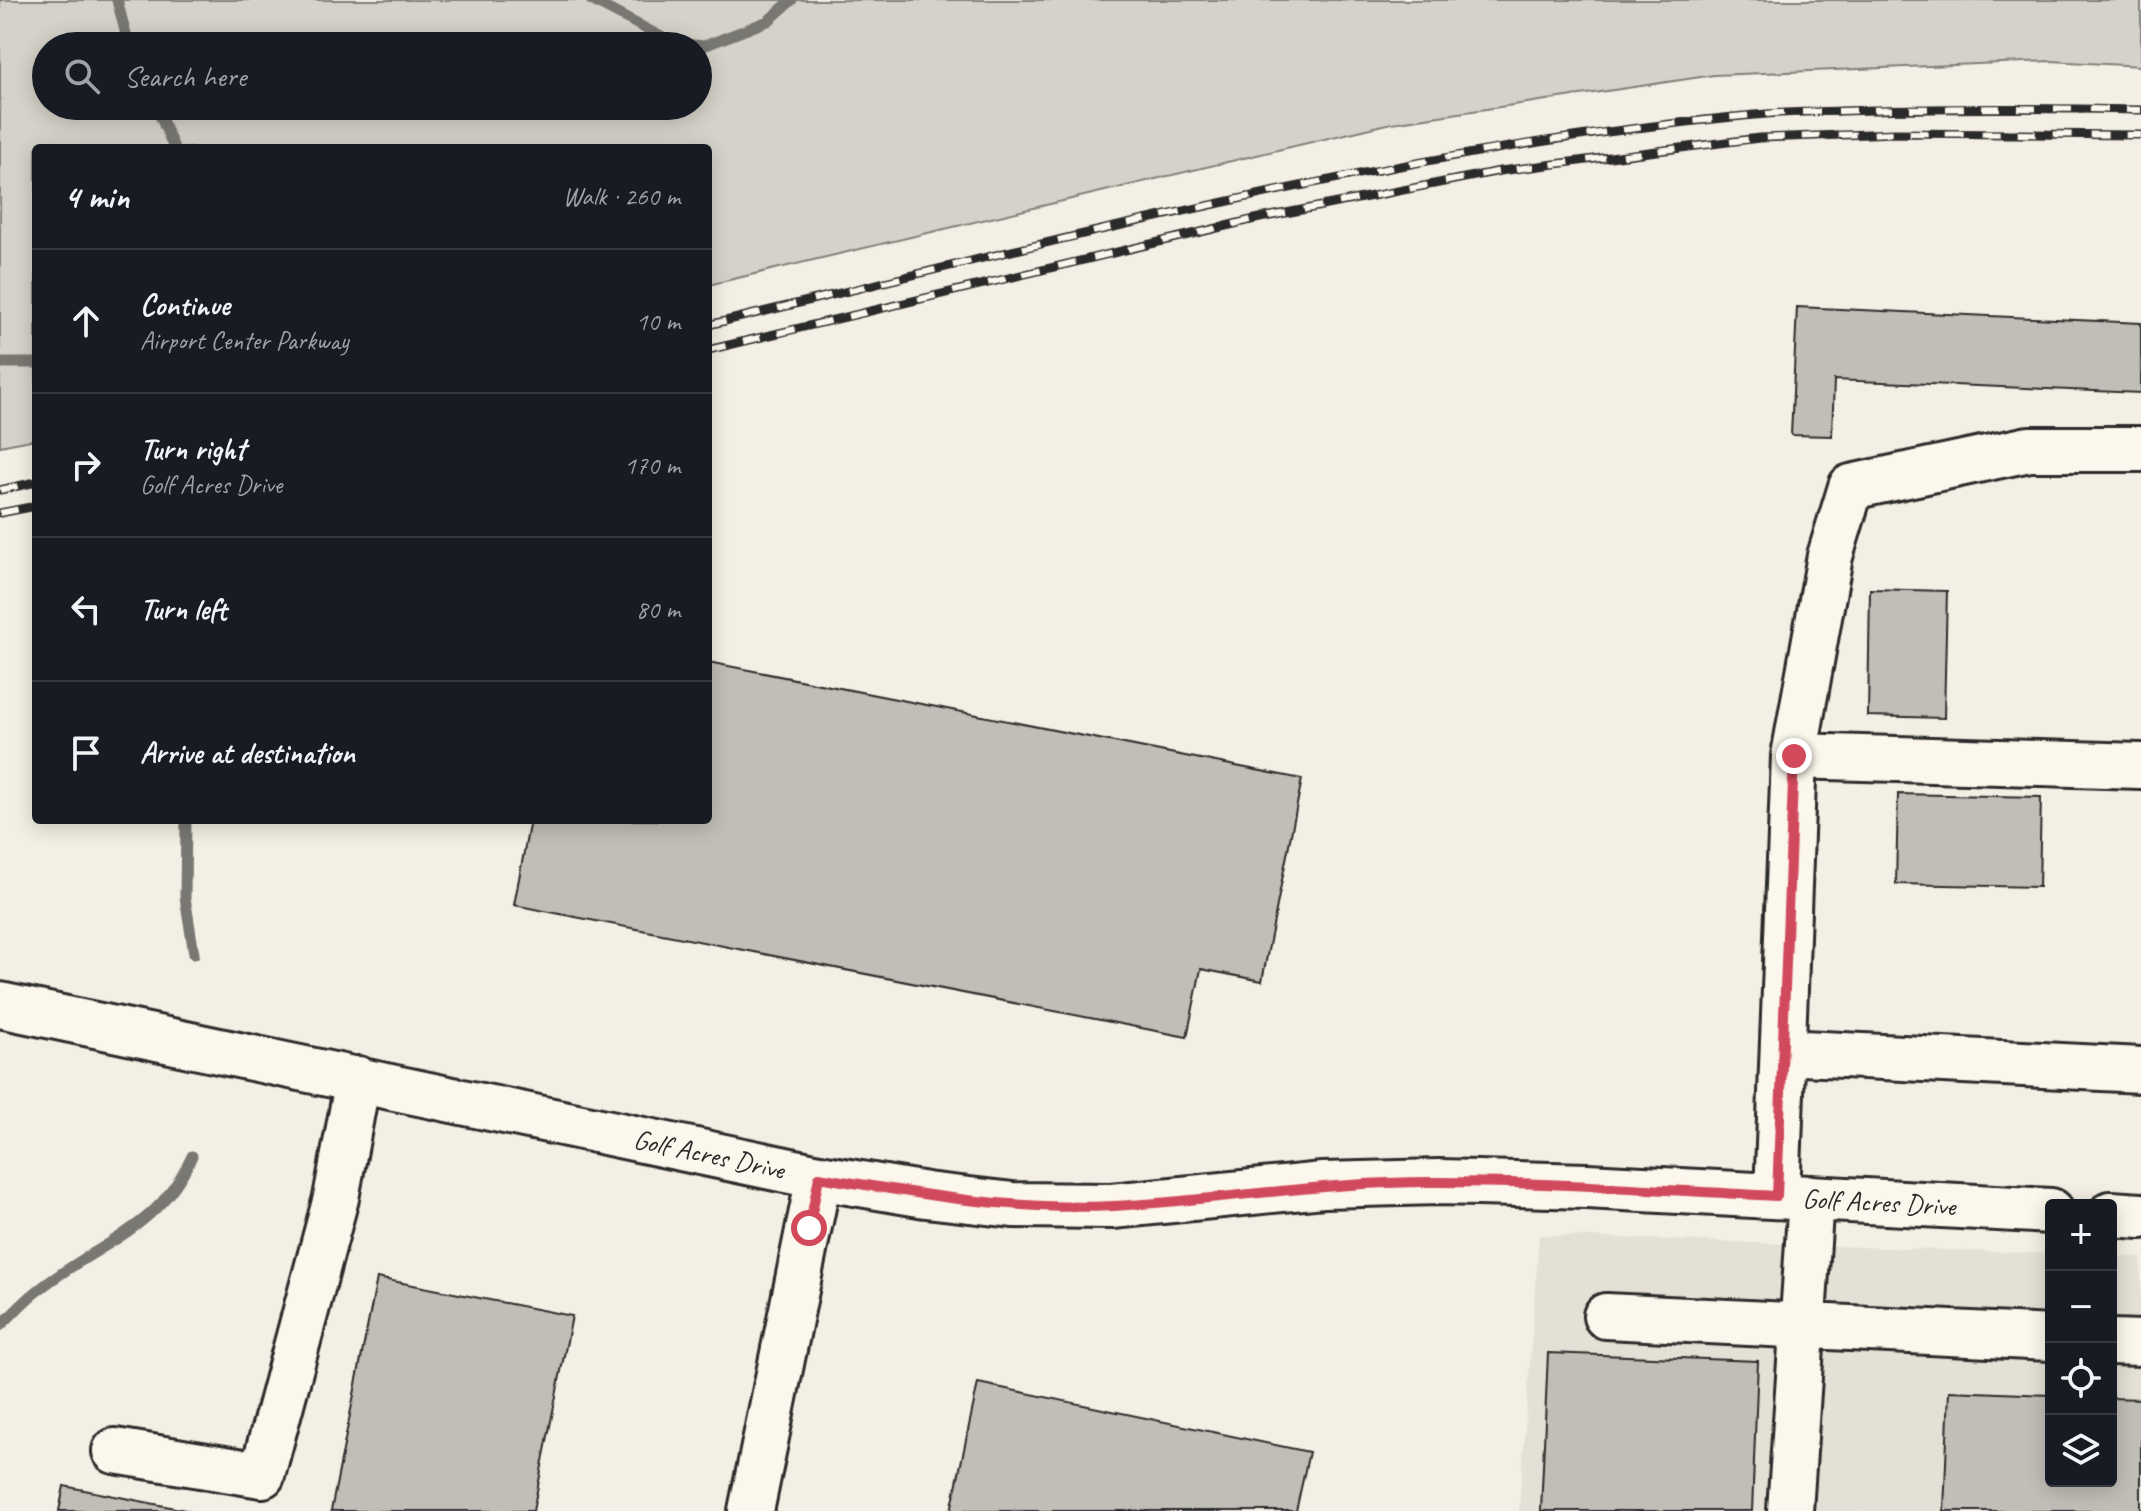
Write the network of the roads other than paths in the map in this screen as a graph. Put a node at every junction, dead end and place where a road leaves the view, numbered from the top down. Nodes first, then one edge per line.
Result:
1 (2141, 449) edge
2 (1794, 756) junction
3 (2141, 766) edge
4 (0, 1005) edge
5 (1783, 1052) junction
6 (2141, 1070) edge
7 (358, 1079) junction
8 (819, 1177) junction
9 (1794, 1197) junction
10 (2045, 1211) edge
11 (2117, 1214) edge
12 (2141, 1216) edge
13 (1606, 1316) dead end
14 (1804, 1324) junction
15 (2045, 1338) edge
16 (2117, 1342) edge
17 (2141, 1343) edge
18 (115, 1451) dead end
19 (751, 1511) edge
20 (1790, 1511) edge

1 - 2 street
2 - 3 street
2 - 5 street
4 - 7 street, Golf Acres Drive
5 - 6 street
5 - 9 street
7 - 8 street, Golf Acres Drive
7 - 18 street
8 - 9 street, Golf Acres Drive
8 - 19 street
9 - 10 street, Golf Acres Drive
9 - 14 street
11 - 12 street
13 - 14 street
14 - 15 street
14 - 20 street
16 - 17 street

